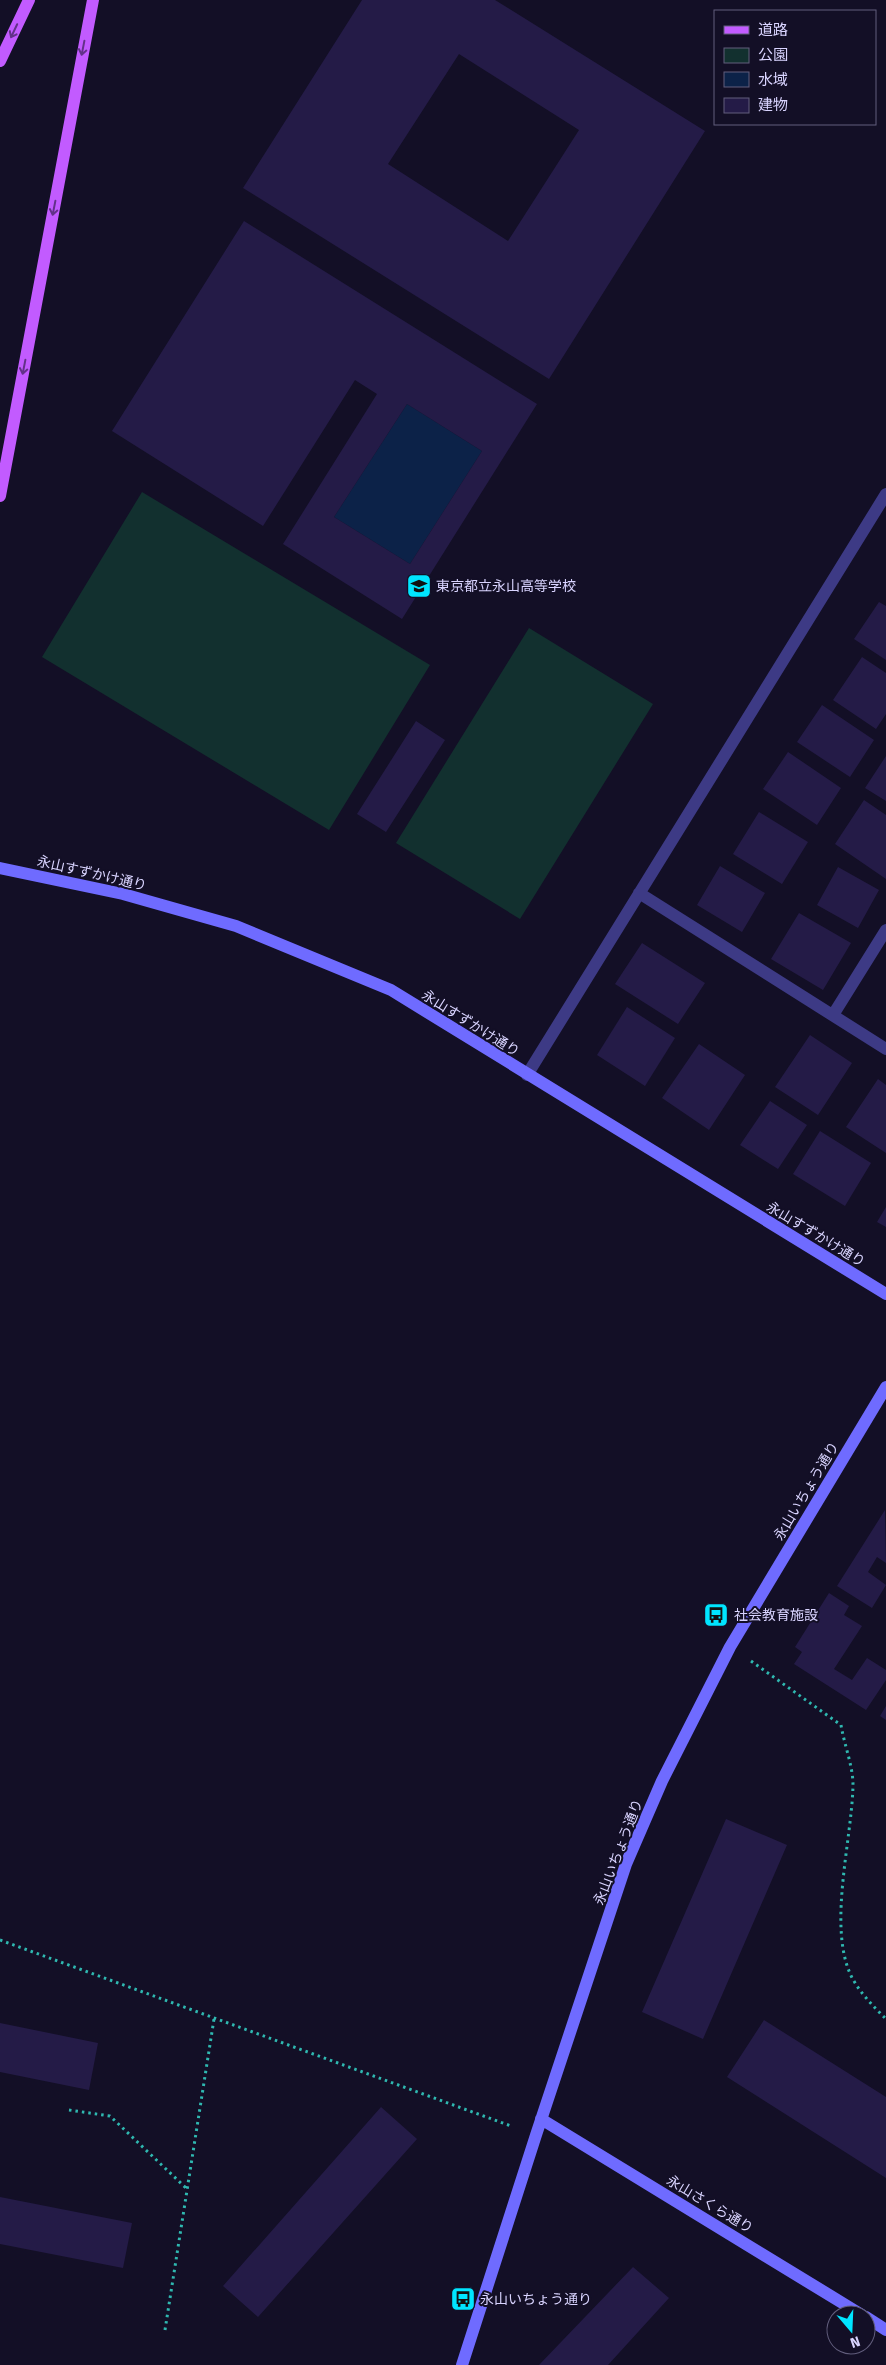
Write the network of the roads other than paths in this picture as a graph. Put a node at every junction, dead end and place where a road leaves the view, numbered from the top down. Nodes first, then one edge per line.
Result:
1 (29, 0) edge
2 (93, 0) edge
3 (0, 61) edge
4 (886, 494) edge
5 (0, 496) edge
6 (0, 868) edge
7 (639, 893) junction
8 (886, 930) edge
9 (833, 1015) junction
10 (886, 1049) edge
11 (527, 1075) junction
12 (886, 1294) edge
13 (886, 1387) edge
14 (541, 2119) junction
15 (846, 2305) edge
16 (462, 2365) edge

1 -> 3 main road
2 -> 5 main road
4 - 7 street
6 - 11 street, 永山すずかけ通り
7 - 9 street
7 - 11 street
8 - 9 street
9 - 10 street
11 - 12 street, 永山すずかけ通り
13 - 14 street, 永山いちょう通り
14 - 15 street, 永山さくら通り
14 - 16 street, 永山いちょう通り

